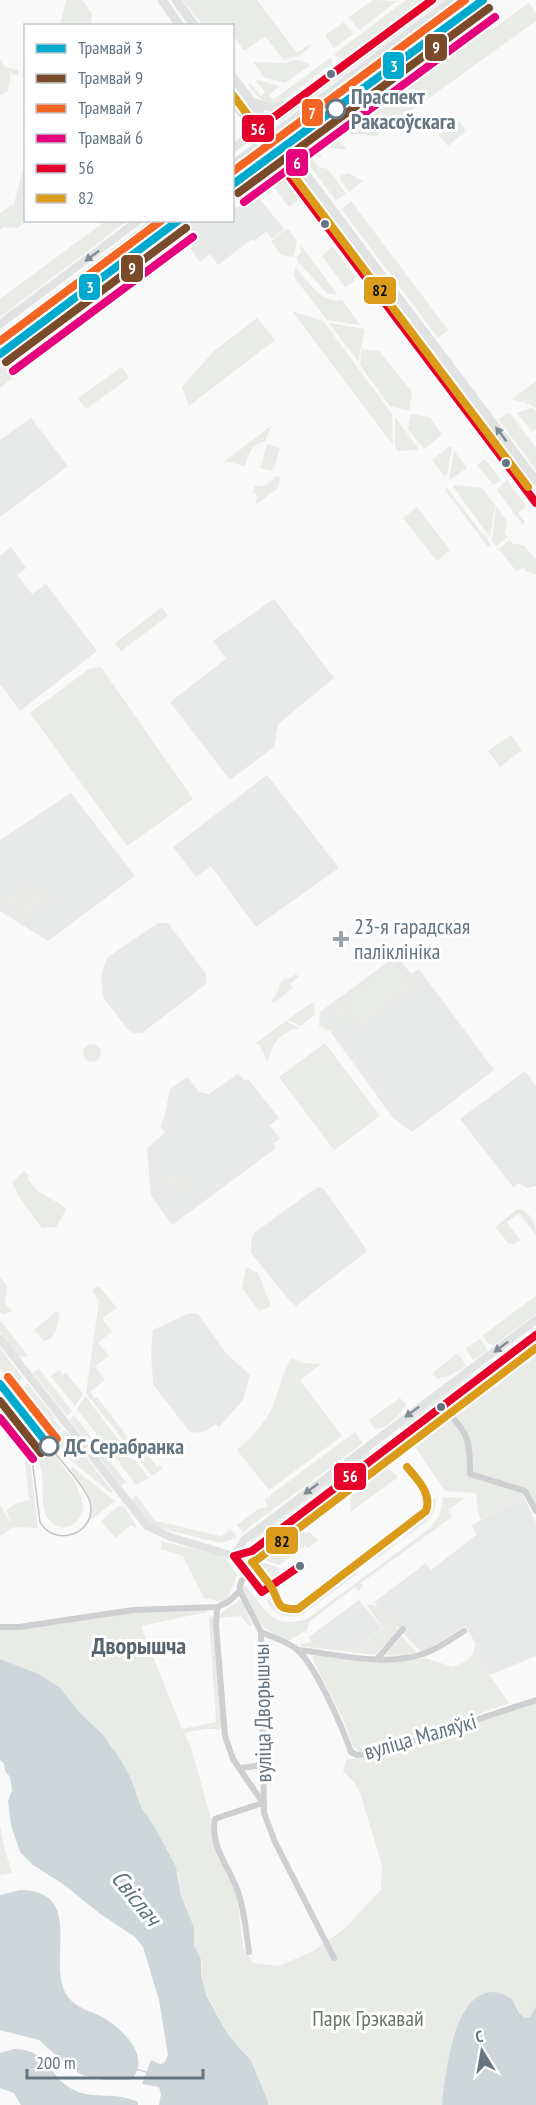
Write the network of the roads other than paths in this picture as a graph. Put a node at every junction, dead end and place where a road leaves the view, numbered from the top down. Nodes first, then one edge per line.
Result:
1 (162, 0) edge
2 (176, 0) edge
3 (432, 0) edge
4 (452, 0) edge
5 (179, 24) edge
6 (194, 24) edge
7 (234, 79) edge
8 (304, 94) junction
9 (251, 101) junction
10 (234, 102) edge
11 (267, 122) junction
12 (255, 131) junction
13 (276, 134) junction
14 (264, 142) junction
15 (234, 147) edge
16 (234, 164) edge
17 (136, 222) edge
18 (154, 222) edge
19 (408, 312) junction
20 (398, 319) junction
21 (0, 324) edge
22 (0, 339) edge
23 (536, 480) edge
24 (536, 503) edge
25 (536, 1320) edge
26 (536, 1335) edge
27 (0, 1339) edge
28 (442, 1406) junction
29 (535, 1508) edge
30 (234, 1556) junction
31 (240, 1591) junction
32 (217, 1606) junction
33 (0, 1627) edge
34 (403, 1629) dead end
35 (464, 1631) dead end
36 (261, 1632) junction
37 (297, 1650) junction
38 (377, 1659) junction
39 (536, 1700) edge
40 (263, 1762) junction
41 (240, 1768) junction
42 (263, 1803) junction
43 (249, 1952) dead end
44 (334, 1958) dead end

1 - 5 main road
2 - 6 main road
3 - 8 main road
4 - 13 main road
7 - 9 main road
8 - 9 main road
8 - 11 main road
9 - 11 main road
10 - 12 main road
11 - 12 main road
11 - 13 main road
12 - 14 main road
12 - 15 main road
13 - 14 main road
13 - 19 main road
14 - 16 main road
14 - 20 main road
17 -> 21 main road
18 - 22 main road
19 - 20 main road
23 -> 19 main road
20 - 24 main road
25 -> 30 main road
26 - 28 main road
27 - 30 main road
28 - 29 street
28 - 30 main road
30 - 31 street
31 - 32 street
31 - 36 street, вуліца Дворышчы
32 - 33 street
32 - 41 street, вуліца Дворышчы
34 - 38 street
35 - 38 street
36 - 37 street, вуліца Маляўкі
36 - 40 street, вуліца Дворышчы
37 - 38 street
37 - 39 street, вуліца Маляўкі
40 - 41 street
40 - 42 street, вуліца Дворышчы
41 - 42 street, вуліца Дворышчы
42 - 43 street
42 - 44 street, вуліца Дворышчы

